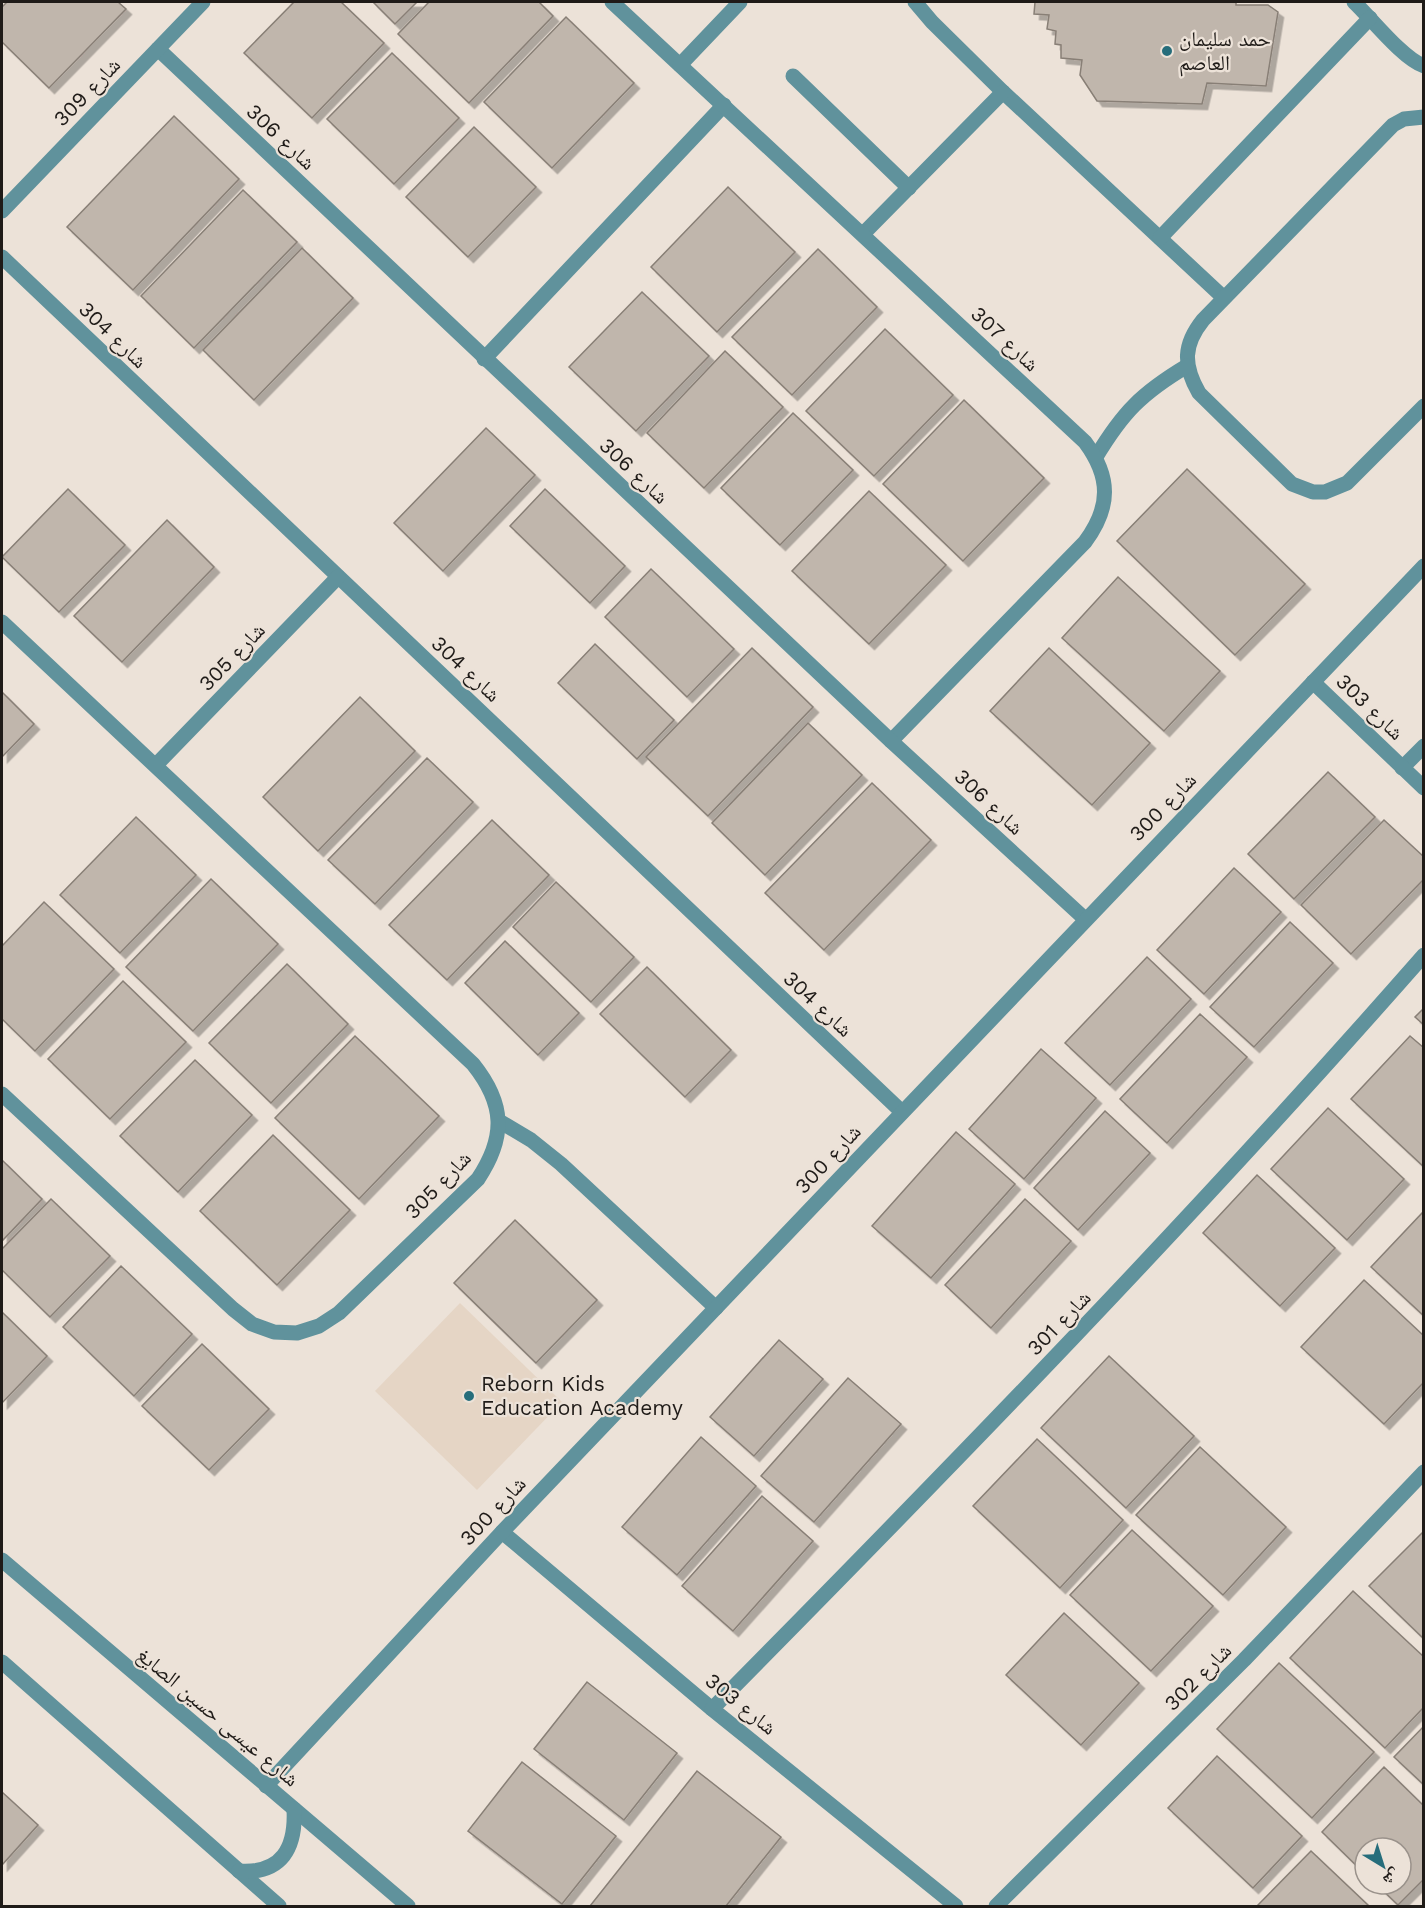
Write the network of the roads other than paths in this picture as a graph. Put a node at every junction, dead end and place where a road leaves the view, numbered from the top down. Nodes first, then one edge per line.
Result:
1 (203, 2) edge
2 (612, 2) edge
3 (740, 2) edge
4 (915, 2) edge
5 (1354, 2) edge
6 (1370, 18) junction
7 (158, 49) junction
8 (680, 65) junction
9 (1424, 66) edge
10 (793, 76) dead end
11 (1003, 92) junction
12 (724, 105) junction
13 (1424, 117) edge
14 (909, 188) junction
15 (2, 211) edge
16 (863, 234) junction
17 (1160, 238) junction
18 (2, 257) edge
19 (1224, 298) junction
20 (484, 359) junction
21 (1187, 366) junction
22 (1424, 405) edge
23 (1096, 457) junction
24 (1424, 566) edge
25 (338, 577) junction
26 (2, 622) edge
27 (1313, 682) junction
28 (891, 741) junction
29 (1424, 746) edge
30 (156, 765) junction
31 (1402, 768) junction
32 (1424, 788) edge
33 (1085, 919) junction
34 (1424, 955) edge
35 (2, 1094) edge
36 (902, 1112) junction
37 (499, 1121) junction
38 (716, 1308) junction
39 (1424, 1472) edge
40 (502, 1532) junction
41 (2, 1560) edge
42 (2, 1662) edge
43 (712, 1709) junction
44 (266, 1786) junction
45 (294, 1809) junction
46 (239, 1872) junction
47 (279, 1906) edge
48 (408, 1906) edge
49 (956, 1906) edge
50 (996, 1906) edge

1 - 7 street, شارع 309
2 - 8 street, شارع 307
3 - 8 street
4 - 11 street
5 - 6 street
6 - 9 street
6 - 17 street
7 - 15 street, شارع 309
7 - 20 street, شارع 306
8 - 12 street, شارع 307
10 - 14 street
11 - 14 street
11 - 17 street
12 - 16 street, شارع 307
12 - 20 street
13 - 19 street
14 - 16 street
16 - 23 street, شارع 307
17 - 19 street
18 - 25 street, شارع 304
19 - 21 street
20 - 28 street, شارع 306
21 - 22 street
21 - 23 street
23 - 28 street, شارع 307
24 - 27 street, شارع 300
25 - 30 street, شارع 305
25 - 36 street, شارع 304
26 - 30 street, شارع 305
27 - 31 street, شارع 303
27 - 33 street, شارع 300
28 - 33 street, شارع 306
29 - 31 street
30 - 37 street, شارع 305
31 - 32 street, شارع 303
33 - 36 street, شارع 300
34 - 43 street, شارع 301
35 - 37 street, شارع 305
36 - 38 street, شارع 300
37 - 38 street
38 - 40 street, شارع 300
39 - 50 street, شارع 302
40 - 43 street, شارع 303
40 - 44 street, شارع 300
41 - 44 street, شارع عيسى حسين الصايغ
42 - 46 street
43 - 49 street, شارع 303
44 - 45 street, شارع عيسى حسين الصايغ
45 - 46 street
45 - 48 street, شارع عيسى حسين الصايغ
46 - 47 street

